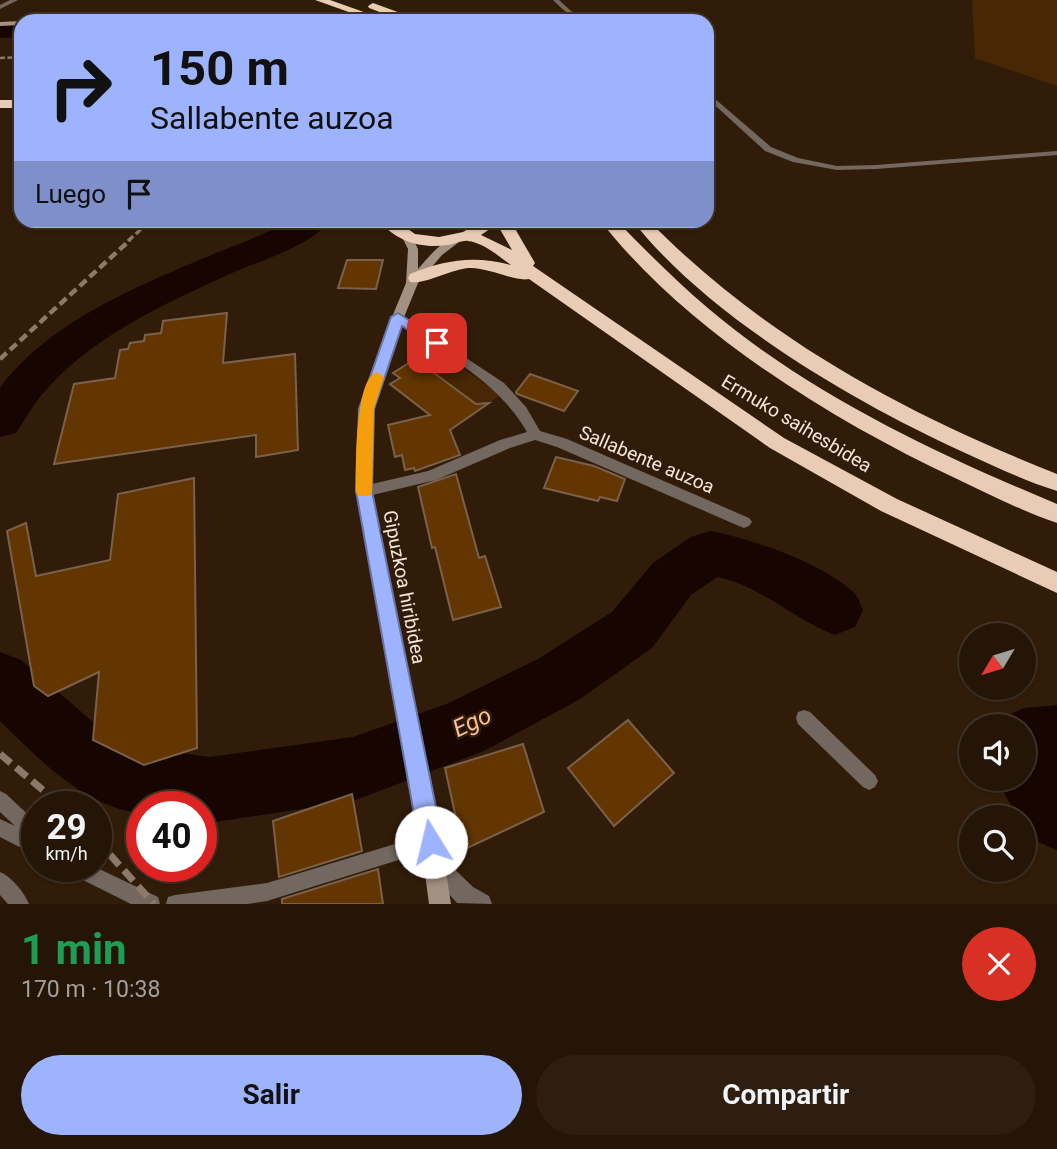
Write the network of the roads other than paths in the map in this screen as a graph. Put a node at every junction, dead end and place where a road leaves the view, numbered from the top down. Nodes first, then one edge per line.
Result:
1 (15, 0) edge
2 (320, 0) edge
3 (353, 0) edge
4 (556, 0) edge
5 (0, 7) edge
6 (363, 14) edge
7 (393, 14) edge
8 (573, 14) edge
9 (714, 100) edge
10 (1057, 153) edge
11 (392, 228) edge
12 (480, 228) edge
13 (507, 228) edge
14 (615, 228) edge
15 (647, 228) edge
16 (407, 237) junction
17 (464, 238) junction
18 (531, 271) junction
19 (414, 280) junction
20 (568, 300) junction
21 (398, 317) junction
22 (535, 435) junction
23 (1057, 483) edge
24 (364, 491) junction
25 (1057, 514) edge
26 (744, 522) dead end
27 (1057, 583) edge
28 (804, 718) dead end
29 (869, 781) dead end
30 (0, 800) edge
31 (21, 820) edge
32 (0, 828) edge
33 (21, 839) edge
34 (432, 852) junction
35 (0, 881) edge
36 (105, 882) edge
37 (20, 904) edge
38 (150, 904) edge
39 (175, 904) edge
40 (440, 904) edge
41 (481, 904) edge

1 - 5 street
2 - 6 highway
3 - 7 highway
4 - 8 lane
9 - 10 lane
11 - 16 highway
12 - 17 highway
13 - 18 highway
14 - 25 highway
15 - 23 highway
16 - 17 highway
16 - 19 street
17 - 18 highway, Ermuko saihesbidea
17 - 19 street
18 - 20 highway, Ermuko saihesbidea
19 - 20 highway
19 - 21 street, Gipuzkoa hiribidea
20 - 27 highway, Ermuko saihesbidea
21 - 22 street
21 - 24 street, Gipuzkoa hiribidea
22 - 24 street
22 - 26 street, Sallabente auzoa
24 - 34 street, Gipuzkoa hiribidea
28 - 29 lane
30 - 31 lane
32 - 33 lane
34 - 39 lane
34 - 40 street, Gipuzkoa hiribidea
34 - 41 street
35 - 37 lane
36 - 38 lane

